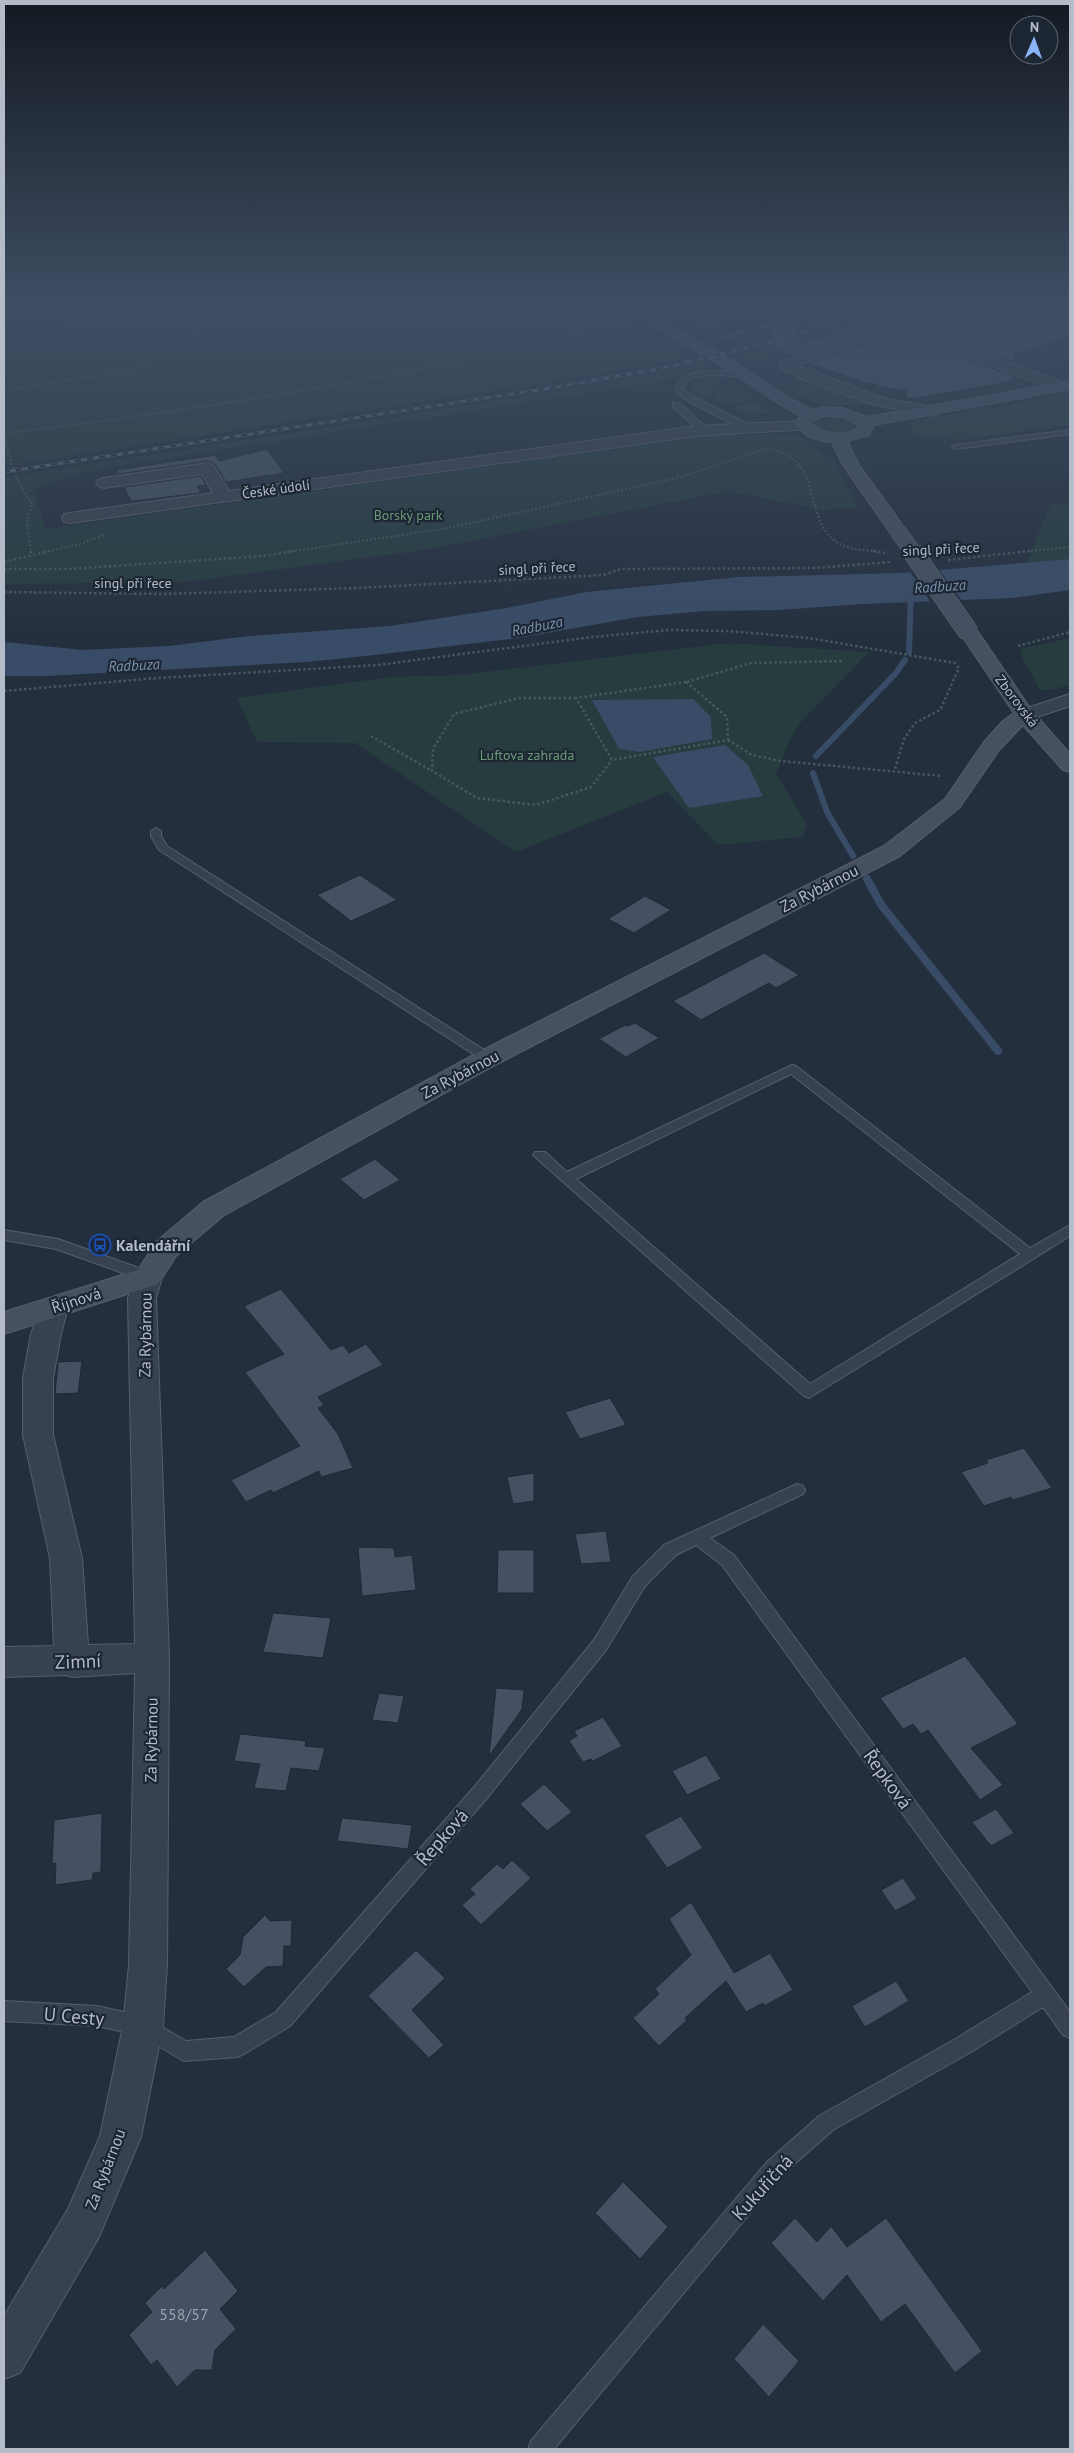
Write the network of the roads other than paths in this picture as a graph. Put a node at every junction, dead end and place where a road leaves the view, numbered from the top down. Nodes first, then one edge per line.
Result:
1 (689, 416) edge
2 (725, 416) edge
3 (803, 416) edge
4 (827, 416) edge
5 (856, 416) edge
6 (899, 416) edge
7 (808, 421) junction
8 (865, 422) junction
9 (750, 429) junction
10 (705, 431) junction
11 (1070, 432) edge
12 (837, 437) junction
13 (956, 447) dead end
14 (104, 483) dead end
15 (224, 497) junction
16 (70, 518) dead end
17 (1070, 700) edge
18 (1025, 715) junction
19 (1070, 766) edge
20 (156, 831) dead end
21 (488, 1058) junction
22 (540, 1156) dead end
23 (566, 1178) junction
24 (1070, 1230) edge
25 (4, 1235) edge
26 (1030, 1255) junction
27 (148, 1277) junction
28 (54, 1307) junction
29 (4, 1323) edge
30 (797, 1490) dead end
31 (697, 1537) junction
32 (152, 1658) junction
33 (4, 1662) edge
34 (72, 1662) junction
35 (1045, 1995) junction
36 (4, 2011) edge
37 (144, 2026) junction
38 (1070, 2028) edge
39 (4, 2357) edge
40 (539, 2449) edge

1 - 10 lane
2 - 9 lane
3 - 7 street
4 - 7 street
5 - 8 street
6 - 8 street
7 - 9 street, České údolí
7 - 12 street
8 - 12 street
9 - 10 street, České údolí
10 - 15 street, České údolí
11 - 13 lane
12 - 18 street, Zborovská, bridge
14 - 15 street, České údolí
15 - 16 street, České údolí
17 - 18 street
18 - 19 street, Zborovská
18 - 21 street, Za Rybárnou
20 - 21 lane
21 - 27 street, Za Rybárnou
22 - 23 lane
23 - 26 lane
23 - 26 lane
24 - 26 lane
25 - 27 lane
27 - 28 street, Říjnová
27 - 32 street, Za Rybárnou
28 - 29 street, Říjnová
28 - 34 street
30 - 31 lane, Řepková
31 - 35 lane, Řepková
31 - 37 lane, Řepková
32 - 34 street, Zimní
32 - 37 street, Za Rybárnou
33 - 34 street, Zimní
35 - 38 lane, Řepková
35 - 40 lane, Kukuřičná
36 - 37 lane, U Cesty
37 - 39 street, Za Rybárnou

